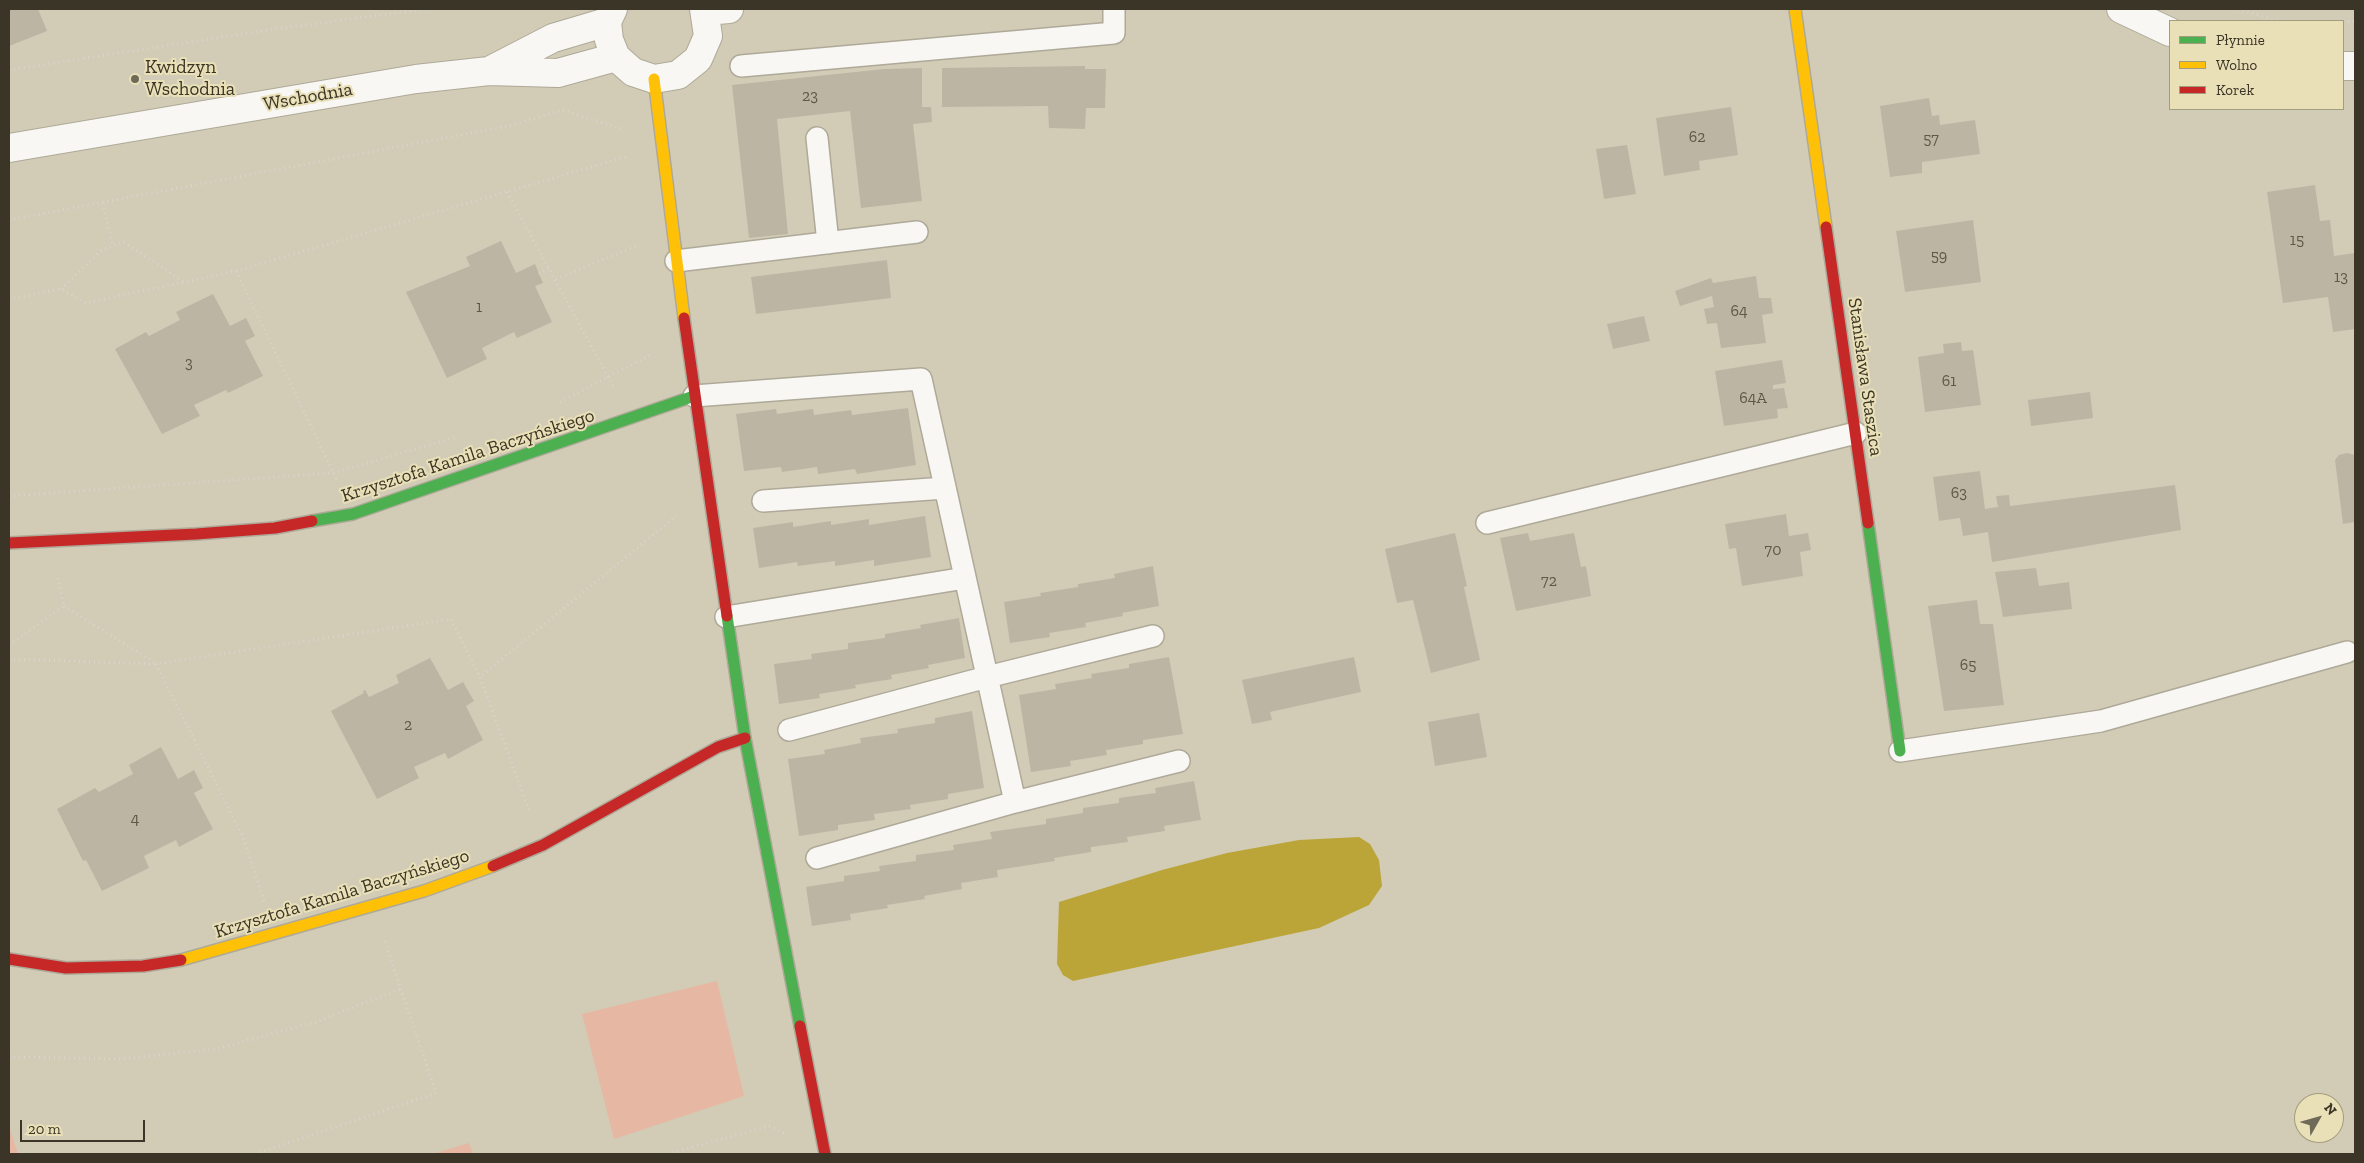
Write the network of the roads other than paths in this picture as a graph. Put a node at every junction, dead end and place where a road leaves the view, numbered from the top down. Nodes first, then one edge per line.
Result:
1 (713, 9) edge
2 (1114, 9) edge
3 (1795, 9) edge
4 (2121, 9) edge
5 (610, 16) edge
6 (2169, 32) edge
7 (616, 57) junction
8 (741, 66) dead end
9 (489, 71) junction
10 (654, 78) junction
11 (817, 138) dead end
12 (9, 148) edge
13 (917, 232) dead end
14 (828, 242) junction
15 (676, 261) junction
16 (694, 396) junction
17 (1856, 433) junction
18 (945, 488) junction
19 (763, 501) dead end
20 (1487, 523) dead end
21 (9, 543) edge
22 (965, 578) junction
23 (726, 617) junction
24 (1153, 636) dead end
25 (2346, 652) dead end
26 (987, 677) junction
27 (789, 730) dead end
28 (744, 738) junction
29 (1900, 751) joint
30 (1179, 761) dead end
31 (1015, 802) junction
32 (817, 858) dead end
33 (9, 959) edge
34 (825, 1154) edge

1 - 10 street
2 - 8 lane
3 - 17 street, Stanisława Staszica
4 - 6 street
5 - 7 street
5 - 9 street, Wschodnia
7 - 9 street, Wschodnia
7 - 10 street
9 - 12 street, Wschodnia
10 - 15 street
11 - 14 lane
13 - 14 lane
14 - 15 lane
15 - 16 street
16 - 18 lane
16 - 21 street, Krzysztofa Kamila Baczyńskiego
16 - 23 street
17 - 20 lane
17 - 29 street, Stanisława Staszica
18 - 19 lane
18 - 22 lane
22 - 23 lane
22 - 26 lane
23 - 28 street
24 - 26 lane
25 - 29 lane
26 - 27 lane
26 - 31 lane
28 - 33 street, Krzysztofa Kamila Baczyńskiego
28 - 34 street
30 - 31 lane
31 - 32 lane

